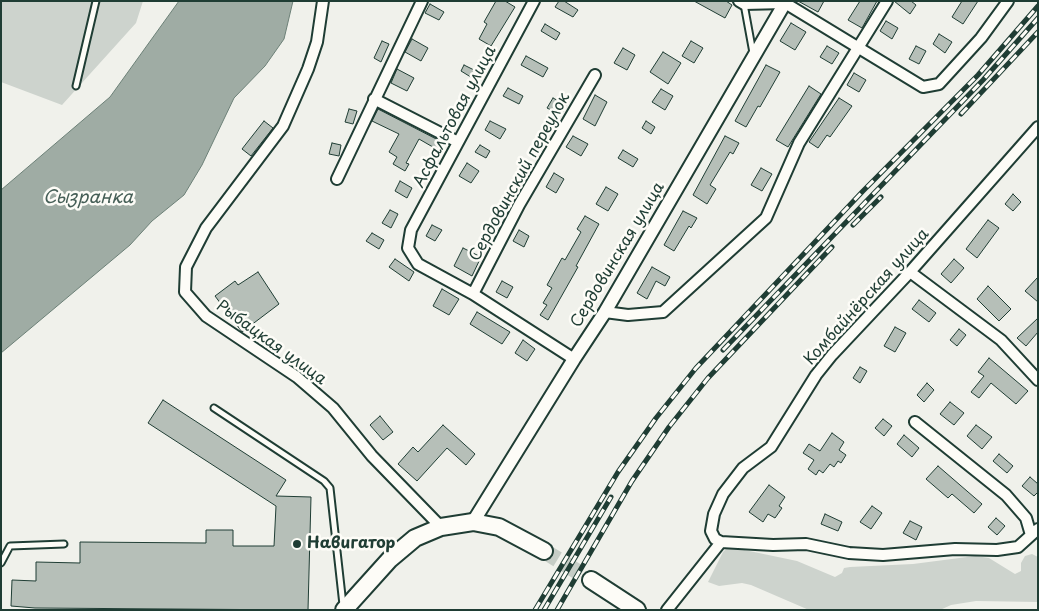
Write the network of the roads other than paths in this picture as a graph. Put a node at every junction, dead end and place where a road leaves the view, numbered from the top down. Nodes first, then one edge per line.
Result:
1 (96, 1) edge
2 (323, 1) edge
3 (422, 1) edge
4 (534, 1) edge
5 (888, 1) edge
6 (1008, 1) edge
7 (785, 2) edge
8 (741, 3) edge
9 (858, 48) junction
10 (754, 57) junction
11 (595, 75) dead end
12 (76, 86) dead end
13 (374, 99) junction
14 (1038, 127) edge
15 (458, 142) junction
16 (337, 179) dead end
17 (910, 272) junction
18 (472, 294) junction
19 (605, 312) junction
20 (574, 359) junction
21 (1038, 380) edge
22 (214, 408) dead end
23 (915, 422) dead end
24 (474, 522) junction
25 (441, 527) junction
26 (1034, 532) edge
27 (721, 542) junction
28 (64, 544) dead end
29 (544, 551) tunnel mouth
30 (1, 563) edge
31 (591, 580) tunnel mouth
32 (343, 610) edge
33 (637, 610) edge
34 (667, 610) edge

1 - 12 lane
2 - 25 street, Рыбацкая улица
3 - 13 street
4 - 15 street, Асфальтовая улица
5 - 9 street
6 - 9 street
7 - 8 street
7 - 9 street
7 - 10 street, Сердовинская улица
8 - 10 lane
9 - 19 street
10 - 19 street, Сердовинская улица
11 - 18 street, Сердовинский переулок
13 - 15 street
13 - 16 street
14 - 17 street, Комбайнёрская улица
15 - 18 street, Асфальтовая улица
17 - 21 street
17 - 27 street, Комбайнёрская улица
18 - 20 street
19 - 20 street, Сердовинская улица
20 - 24 street, Сердовинская улица
22 - 32 lane
23 - 26 street
24 - 25 main road
24 - 29 main road
25 - 32 main road
26 - 27 street
27 - 34 street
28 - 30 lane
31 - 33 main road

